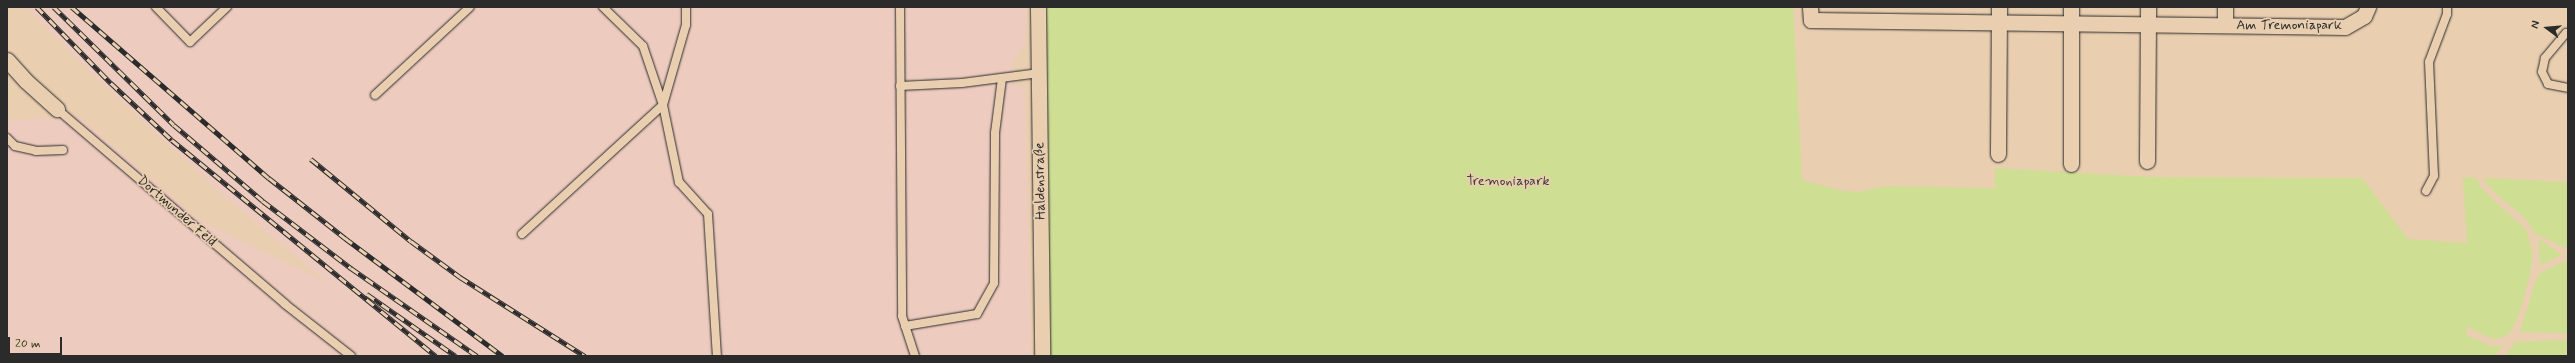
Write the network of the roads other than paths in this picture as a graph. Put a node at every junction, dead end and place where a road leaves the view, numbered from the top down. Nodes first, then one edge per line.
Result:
1 (156, 7) edge
2 (227, 7) edge
3 (470, 7) edge
4 (603, 7) edge
5 (686, 7) edge
6 (900, 7) edge
7 (1038, 7) edge
8 (1810, 7) edge
9 (1999, 7) edge
10 (2071, 7) edge
11 (2148, 7) edge
12 (2225, 7) edge
13 (2368, 7) edge
14 (2447, 7) edge
15 (1902, 14) edge
16 (1999, 23) junction
17 (2071, 23) junction
18 (2148, 23) junction
19 (2225, 25) junction
20 (2568, 34) edge
21 (7, 60) edge
22 (1039, 73) junction
23 (1002, 78) junction
24 (900, 86) junction
25 (2568, 88) edge
26 (376, 95) dead end
27 (663, 105) junction
28 (57, 109) joint
29 (7, 138) edge
30 (63, 150) dead end
31 (1998, 154) dead end
32 (2147, 161) dead end
33 (2071, 164) dead end
34 (2426, 191) dead end
35 (522, 234) dead end
36 (905, 326) junction
37 (352, 356) edge
38 (717, 356) edge
39 (915, 356) edge
40 (1042, 356) edge

1 - 2 lane
3 - 26 lane
4 - 27 lane
5 - 27 lane
6 - 24 lane
7 - 22 street, Haldenstraße
8 - 15 street, Am Tremoniapark
9 - 16 street
10 - 17 street
11 - 18 street
12 - 19 street, Am Tremoniapark
13 - 19 street, Am Tremoniapark
14 - 34 lane
15 - 16 street, Am Tremoniapark
16 - 17 street, Am Tremoniapark
16 - 31 street
17 - 18 street, Am Tremoniapark
17 - 33 street
18 - 19 street, Am Tremoniapark
18 - 32 street
20 - 25 lane
21 - 28 street, Dortmunder Feld
22 - 23 lane
22 - 40 street, Haldenstraße
23 - 24 lane
23 - 36 lane
24 - 36 lane
27 - 35 lane
27 - 38 lane
28 - 37 lane, Dortmunder Feld
29 - 30 lane
36 - 39 lane

